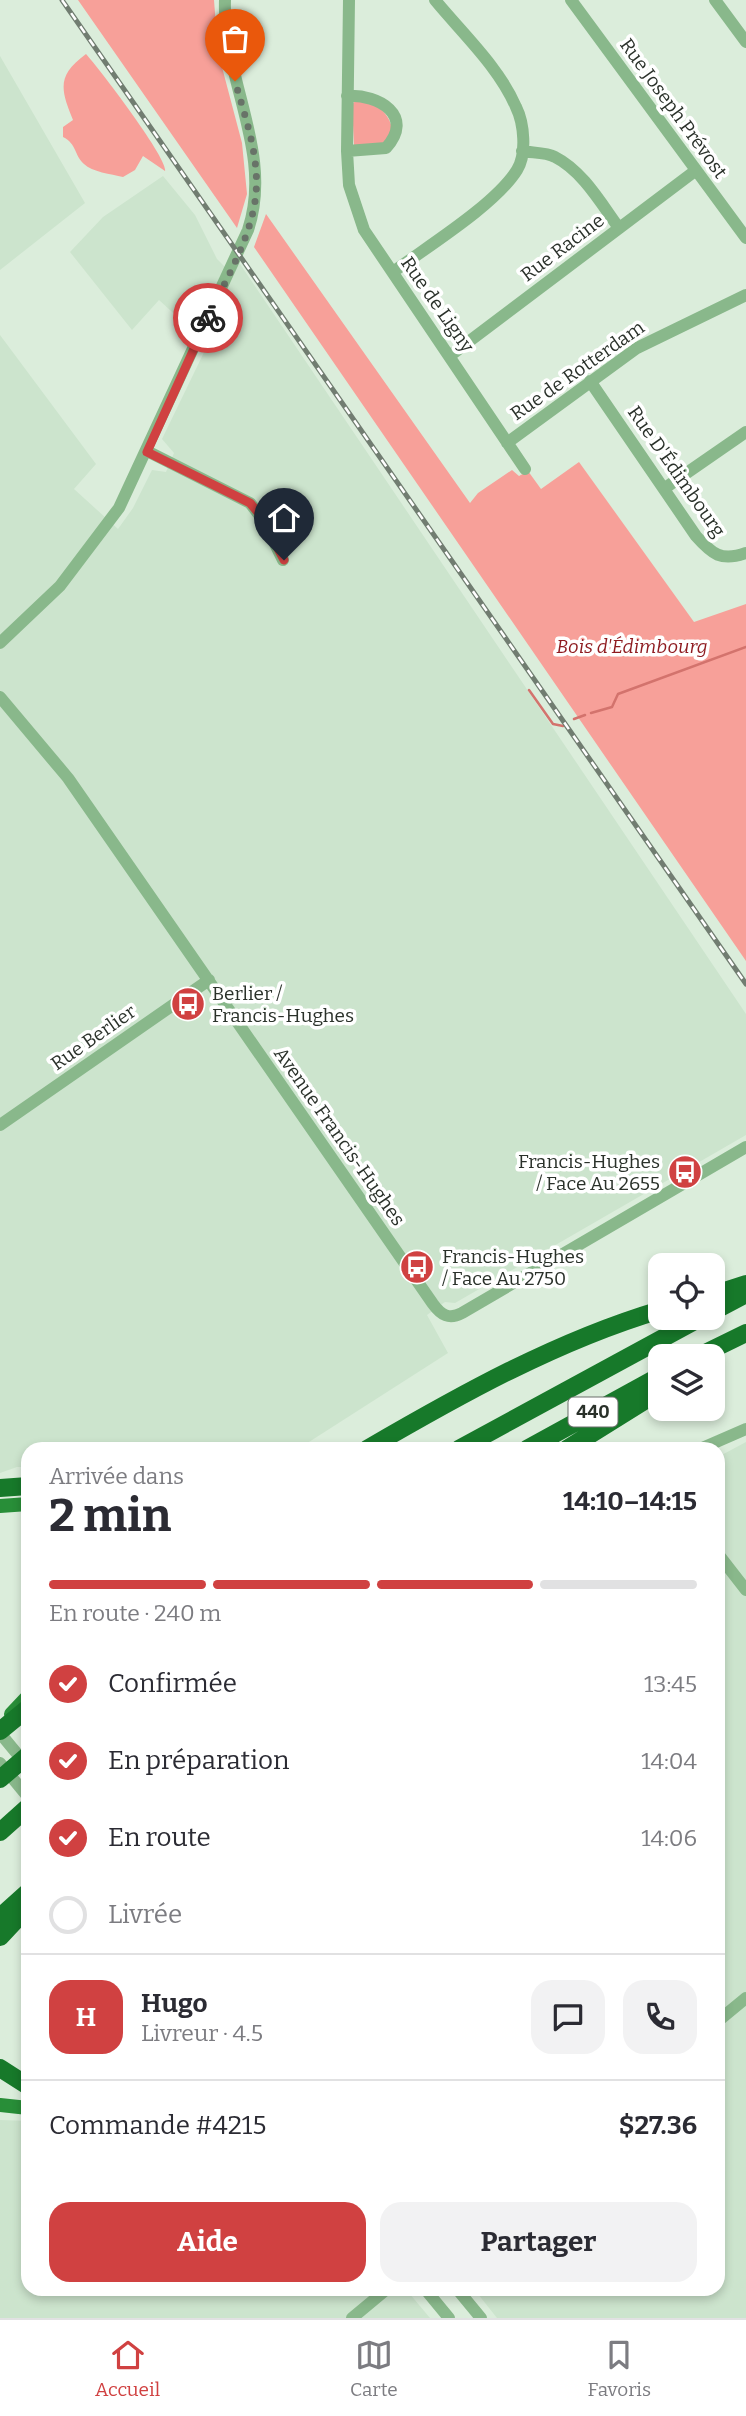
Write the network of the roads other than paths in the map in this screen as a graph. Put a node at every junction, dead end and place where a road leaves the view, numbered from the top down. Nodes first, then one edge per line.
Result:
1 (225, 0) edge
2 (349, 0) edge
3 (435, 0) edge
4 (571, 0) edge
5 (715, 0) edge
6 (746, 42) edge
7 (347, 96) junction
8 (347, 151) junction
9 (522, 151) junction
10 (695, 170) junction
11 (619, 228) junction
12 (746, 238) edge
13 (393, 272) junction
14 (746, 295) edge
15 (451, 355) junction
16 (590, 381) junction
17 (746, 432) edge
18 (507, 443) junction
19 (147, 452) junction
20 (525, 469) dead end
21 (666, 488) junction
22 (746, 553) edge
23 (284, 560) dead end
24 (0, 643) edge
25 (0, 697) edge
26 (209, 980) junction
27 (0, 1125) edge
28 (746, 1147) edge
29 (746, 1284) edge
30 (725, 1290) edge
31 (746, 1294) edge
32 (725, 1305) edge
33 (648, 1314) edge
34 (678, 1330) edge
35 (746, 1336) edge
36 (725, 1345) edge
37 (725, 1350) edge
38 (648, 1383) edge
39 (648, 1398) edge
40 (746, 1429) edge
41 (380, 1442) edge
42 (472, 1442) edge
43 (540, 1442) edge
44 (577, 1442) edge
45 (716, 1442) edge
46 (21, 1486) edge
47 (0, 1488) edge
48 (21, 1504) edge
49 (0, 1506) edge
50 (725, 1563) edge
51 (746, 1590) edge
52 (21, 1705) edge
53 (21, 1713) edge
54 (4, 1726) edge
55 (21, 1755) edge
56 (21, 1761) edge
57 (0, 1763) edge
58 (0, 1779) edge
59 (21, 1799) edge
60 (21, 1810) edge
61 (0, 1832) edge
62 (21, 1898) edge
63 (21, 1914) edge
64 (0, 1917) edge
65 (0, 1937) edge
66 (746, 1997) edge
67 (725, 2015) edge
68 (0, 2068) edge
69 (21, 2082) edge
70 (0, 2105) edge
71 (21, 2107) edge
72 (379, 2296) edge
73 (431, 2296) edge
74 (463, 2296) edge
75 (352, 2318) edge
76 (449, 2318) edge
77 (481, 2318) edge

1 - 19 street
2 - 7 street, Rue de Ligny
3 - 9 street
4 - 10 street, Rue Joseph Prévost
5 - 6 street
7 - 8 street, Rue de Ligny
7 - 8 street
8 - 13 street, Rue de Ligny
9 - 11 street
9 - 13 street
10 - 11 street, Rue Racine
10 - 12 street, Rue Joseph Prévost
11 - 15 street, Rue Racine
13 - 15 street, Rue de Ligny
14 - 16 street, Rue de Rotterdam
15 - 18 street, Rue de Ligny
16 - 18 street, Rue de Rotterdam
16 - 21 street, Rue D'Édimbourg
17 - 21 street
18 - 20 street, Rue de Ligny
19 - 23 street
19 - 24 street
21 - 22 street, Rue D'Édimbourg
25 - 26 street, Avenue Francis-Hughes
26 - 27 street, Rue Berlier
26 - 28 street, Avenue Francis-Hughes
29 - 30 highway
31 - 32 highway
33 - 41 highway
34 - 42 highway, 440
35 - 36 highway
35 - 37 highway
38 - 43 highway, 440
39 - 44 highway
40 - 45 street
46 - 47 highway
48 - 49 main road
50 - 51 street
52 - 54 main road
53 - 54 highway
54 - 55 street
56 - 58 highway
57 - 59 street
60 - 61 highway
62 - 64 highway
63 - 65 highway
66 - 67 street
68 - 69 highway
70 - 71 main road
72 - 75 street
73 - 76 street
74 - 77 street

